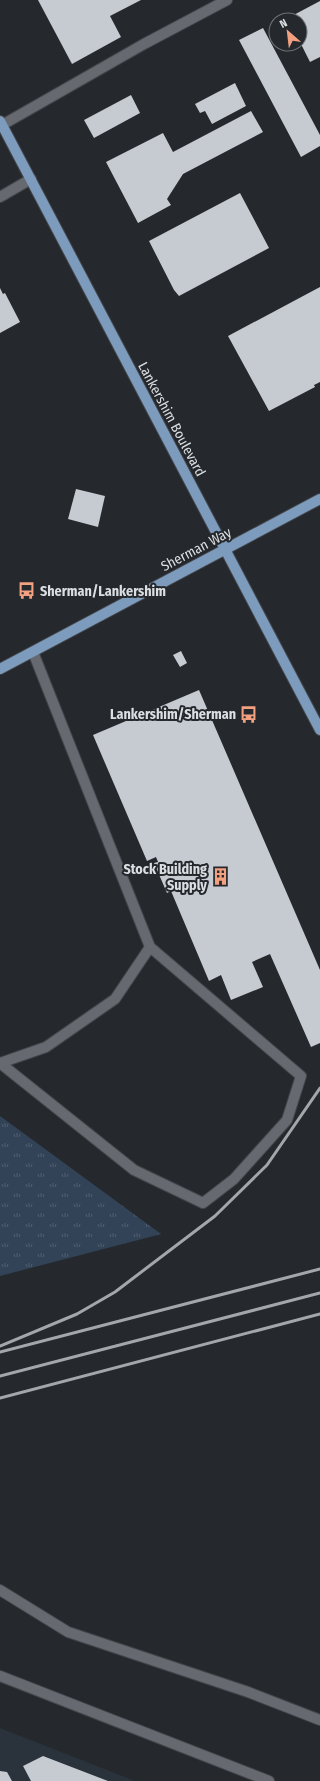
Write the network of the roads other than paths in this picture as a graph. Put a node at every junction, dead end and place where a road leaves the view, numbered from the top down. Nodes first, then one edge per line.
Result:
1 (227, 0) edge
2 (1, 123) edge
3 (31, 179) junction
4 (0, 197) edge
5 (320, 499) edge
6 (224, 550) junction
7 (33, 652) junction
8 (0, 668) edge
9 (320, 730) edge
10 (150, 947) junction
11 (0, 1063) edge
12 (0, 1590) edge
13 (0, 1676) edge
14 (320, 1720) edge
15 (269, 1781) edge

1 - 2 lane
2 - 3 main road, Lankershim Boulevard
3 - 4 lane
3 - 6 main road, Lankershim Boulevard
5 - 6 main road, Sherman Way
6 - 7 main road, Sherman Way
6 - 9 main road, Lankershim Boulevard
7 - 8 main road, Sherman Way
7 - 10 lane
10 - 11 lane
10 - 11 lane
12 - 14 lane
13 - 15 lane

